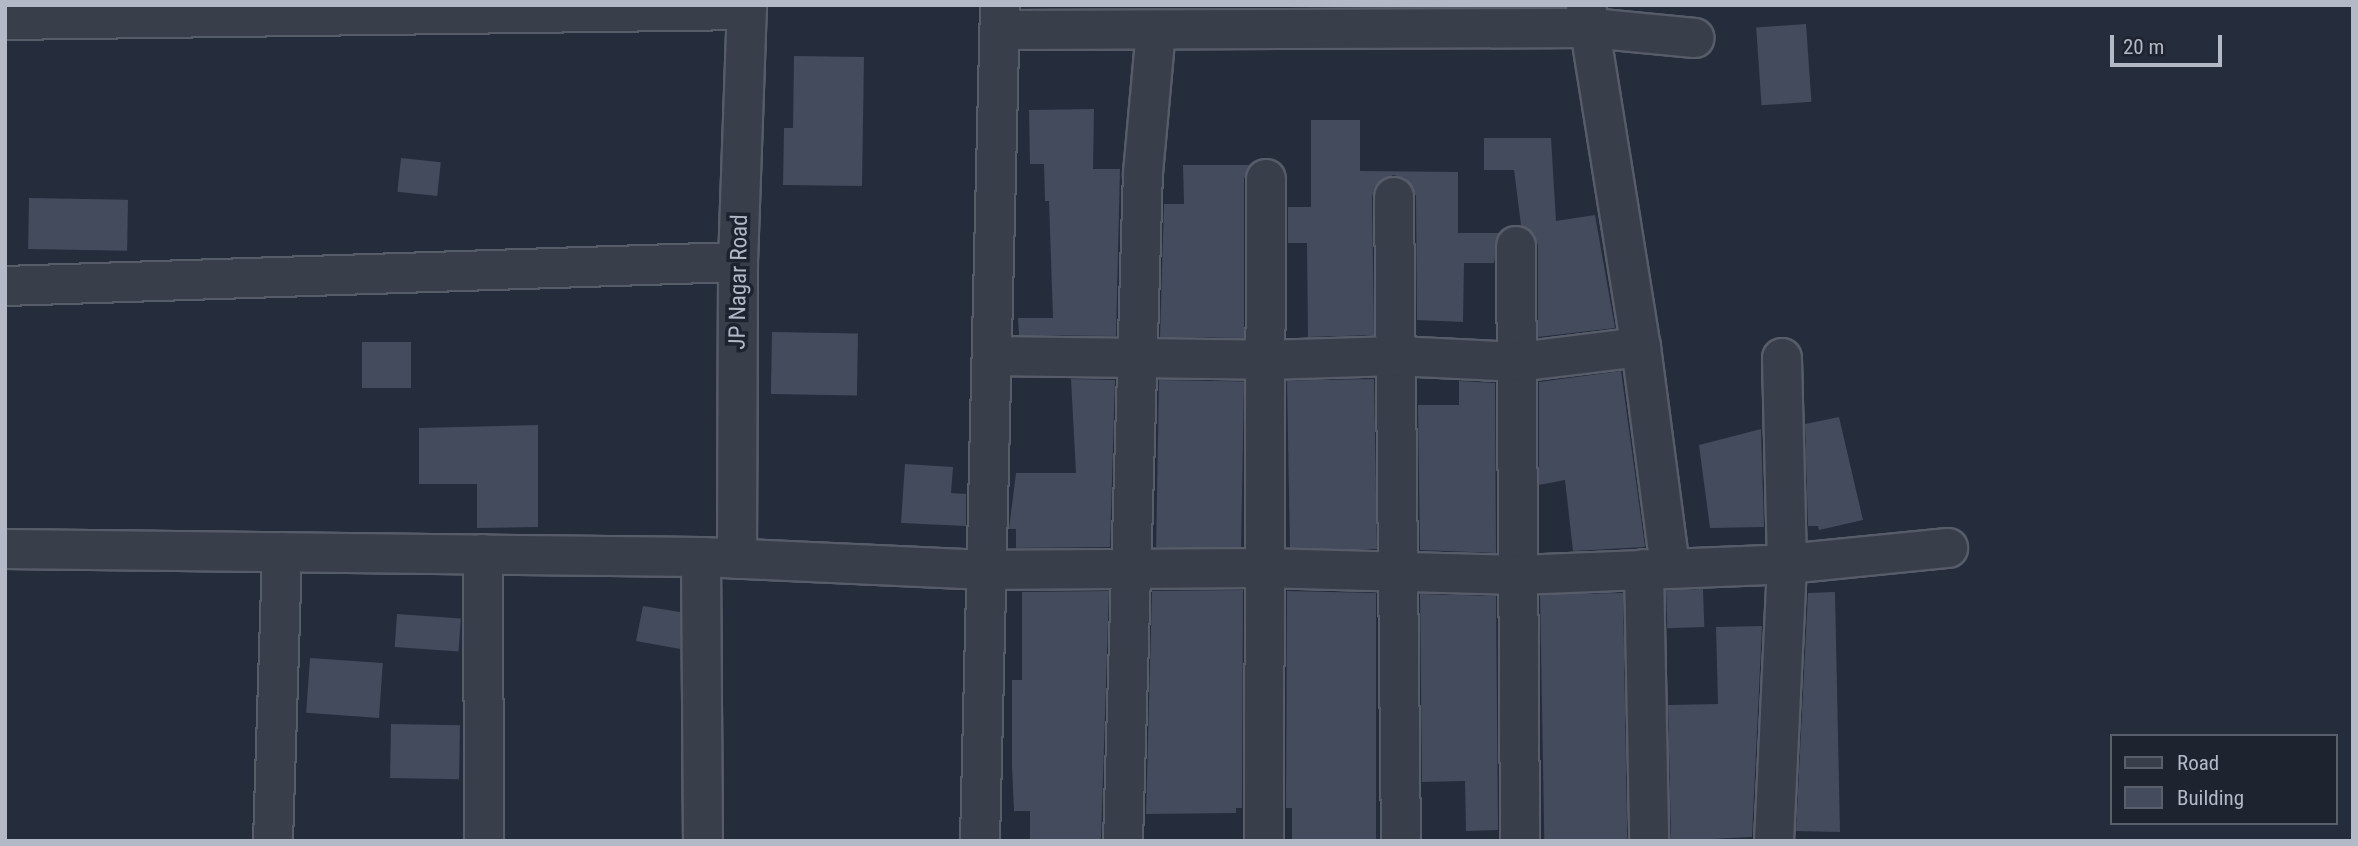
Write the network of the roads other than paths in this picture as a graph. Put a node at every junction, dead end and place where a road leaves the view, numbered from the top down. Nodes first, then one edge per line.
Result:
1 (747, 8) edge
2 (1588, 17) edge
3 (1000, 18) edge
4 (5, 20) edge
5 (1156, 30) junction
6 (1695, 38) dead end
7 (1266, 178) dead end
8 (1394, 197) dead end
9 (1516, 246) dead end
10 (738, 262) junction
11 (5, 286) edge
12 (1641, 347) junction
13 (992, 356) junction
14 (1396, 356) junction
15 (1137, 357) junction
16 (1782, 358) dead end
17 (1265, 360) junction
18 (1517, 362) junction
19 (1948, 548) dead end
20 (5, 549) edge
21 (282, 552) junction
22 (483, 554) junction
23 (719, 558) junction
24 (1787, 564) junction
25 (1134, 568) junction
26 (1263, 568) junction
27 (1657, 568) junction
28 (986, 570) junction
29 (1399, 575) junction
30 (1518, 575) junction
31 (273, 841) edge
32 (484, 841) edge
33 (703, 841) edge
34 (980, 841) edge
35 (1123, 841) edge
36 (1264, 841) edge
37 (1401, 841) edge
38 (1520, 841) edge
39 (1649, 841) edge
40 (1774, 841) edge

1 - 4 street
1 - 10 street, JP Nagar Road
2 - 5 street
2 - 6 street
2 - 12 street
3 - 5 street
3 - 13 street
5 - 15 street
7 - 17 street
8 - 14 street
9 - 18 street
10 - 11 street
10 - 23 street, JP Nagar Road
12 - 18 street
12 - 27 street
13 - 15 street
13 - 28 street
14 - 17 street
14 - 18 street
14 - 29 street
15 - 17 street
15 - 25 street
16 - 24 street
17 - 26 street
18 - 30 street
19 - 24 street
20 - 21 street
21 - 22 street
21 - 31 street
22 - 23 street
22 - 32 street
23 - 28 street
23 - 33 street, JP Nagar Road
24 - 27 street
24 - 40 street
25 - 26 street
25 - 28 street
25 - 35 street
26 - 29 street
26 - 36 street
27 - 30 street
27 - 39 street
28 - 34 street
29 - 30 street
29 - 37 street
30 - 38 street

